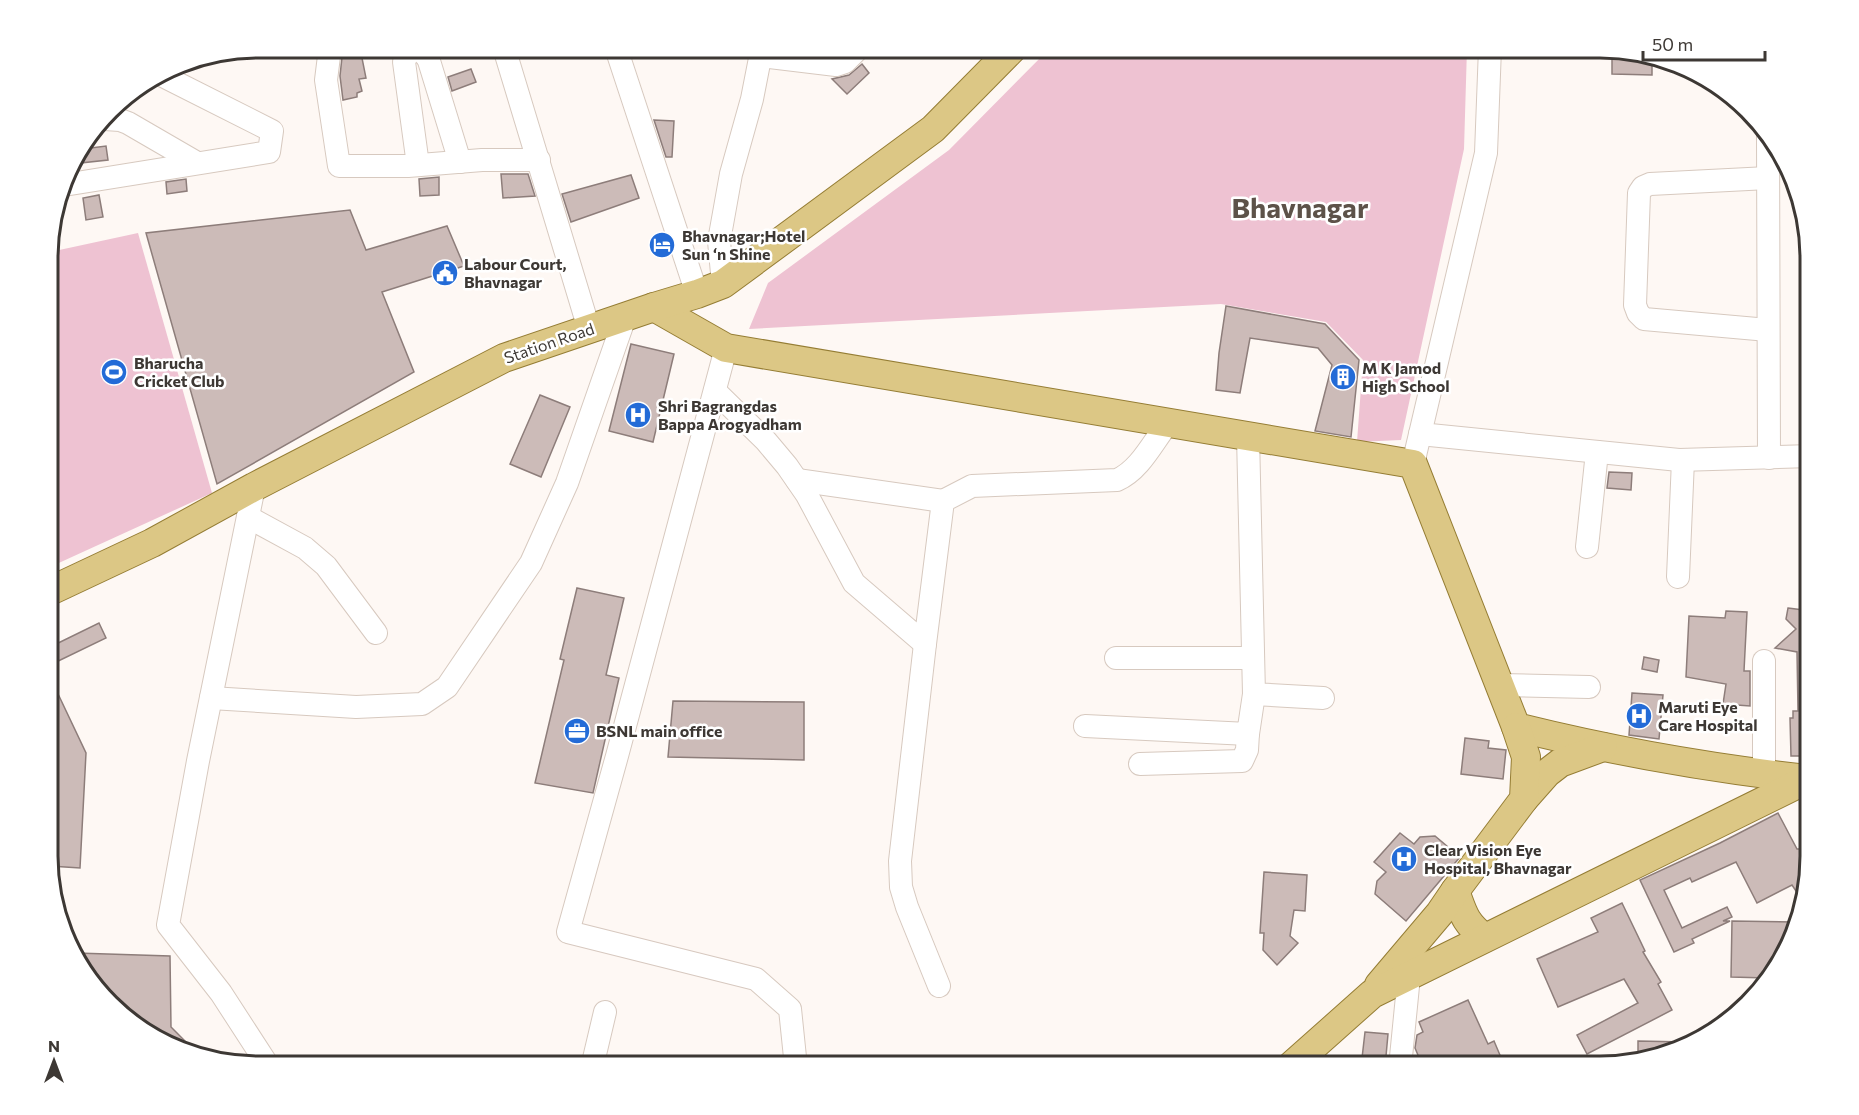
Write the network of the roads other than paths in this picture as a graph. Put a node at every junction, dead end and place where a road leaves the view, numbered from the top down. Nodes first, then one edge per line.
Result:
1 (329, 58) edge
2 (405, 58) edge
3 (428, 58) edge
4 (507, 58) edge
5 (619, 58) edge
6 (760, 58) edge
7 (796, 58) edge
8 (848, 58) edge
9 (1003, 58) edge
10 (1491, 58) edge
11 (170, 80) edge
12 (114, 120) edge
13 (1768, 149) edge
14 (539, 160) junction
15 (460, 162) junction
16 (197, 164) junction
17 (418, 165) junction
18 (1768, 178) junction
19 (73, 184) edge
20 (723, 284) junction
21 (697, 294) junction
22 (654, 307) junction
23 (625, 317) junction
24 (589, 329) junction
25 (1768, 330) junction
26 (726, 348) junction
27 (715, 391) junction
28 (1168, 423) junction
29 (1420, 434) junction
30 (1248, 436) junction
31 (1597, 452) junction
32 (1800, 456) edge
33 (1769, 458) junction
34 (1683, 460) junction
35 (1413, 464) junction
36 (797, 480) junction
37 (254, 487) junction
38 (944, 501) junction
39 (248, 517) junction
40 (1587, 547) dead end
41 (1677, 578) dead end
42 (58, 587) edge
43 (376, 633) dead end
44 (925, 644) junction
45 (1116, 658) dead end
46 (1253, 658) junction
47 (1764, 661) dead end
48 (1500, 685) junction
49 (1589, 687) dead end
50 (1254, 694) junction
51 (211, 698) junction
52 (1323, 698) dead end
53 (1085, 726) dead end
54 (1516, 727) junction
55 (1248, 733) junction
56 (1603, 747) junction
57 (1140, 764) dead end
58 (1764, 774) junction
59 (1800, 778) edge
60 (1800, 783) edge
61 (1524, 799) junction
62 (1455, 891) junction
63 (1484, 938) junction
64 (1408, 976) junction
65 (939, 986) dead end
66 (1372, 994) junction
67 (605, 1012) dead end
68 (262, 1056) edge
69 (595, 1056) edge
70 (795, 1056) edge
71 (1302, 1056) edge
72 (1401, 1056) edge

1 - 17 street
2 - 17 street
3 - 15 street
4 - 14 street
5 - 21 street
6 - 20 street
7 - 8 street
9 - 20 main road, Station Road
10 - 29 street
11 - 16 street
12 - 16 street
13 - 18 street
14 - 15 street
14 - 24 street
15 - 17 street
16 - 19 street
18 - 25 street
18 - 25 street
20 - 21 main road, Station Road
21 - 22 main road, Station Road
22 - 23 main road, Station Road
22 - 26 main road
23 - 24 main road, Station Road
23 - 51 street
24 - 37 main road, Station Road
25 - 33 street
26 - 27 street
26 - 28 main road
27 - 36 street
27 - 70 street
28 - 30 main road
28 - 38 street
29 - 31 street
29 - 35 street
30 - 35 main road
30 - 46 street
31 - 34 street
31 - 40 street
32 - 33 street
33 - 34 street
34 - 41 street
35 - 48 main road
36 - 38 street
36 - 44 street
37 - 39 street
37 - 42 main road, Station Road
38 - 44 street
39 - 43 street
39 - 51 street
44 - 65 street
45 - 46 street
46 - 50 street
47 - 58 street
48 - 49 street
48 - 54 main road
50 - 52 street
50 - 55 street
51 - 68 street
53 - 55 street
54 - 56 main road
54 - 61 main road
55 - 57 street
56 - 58 main road
56 - 61 main road
58 - 59 main road
60 - 63 main road
61 - 62 main road
62 - 63 main road
62 - 66 main road
63 - 64 main road
64 - 66 main road
64 - 72 street
66 - 71 main road
67 - 69 street

